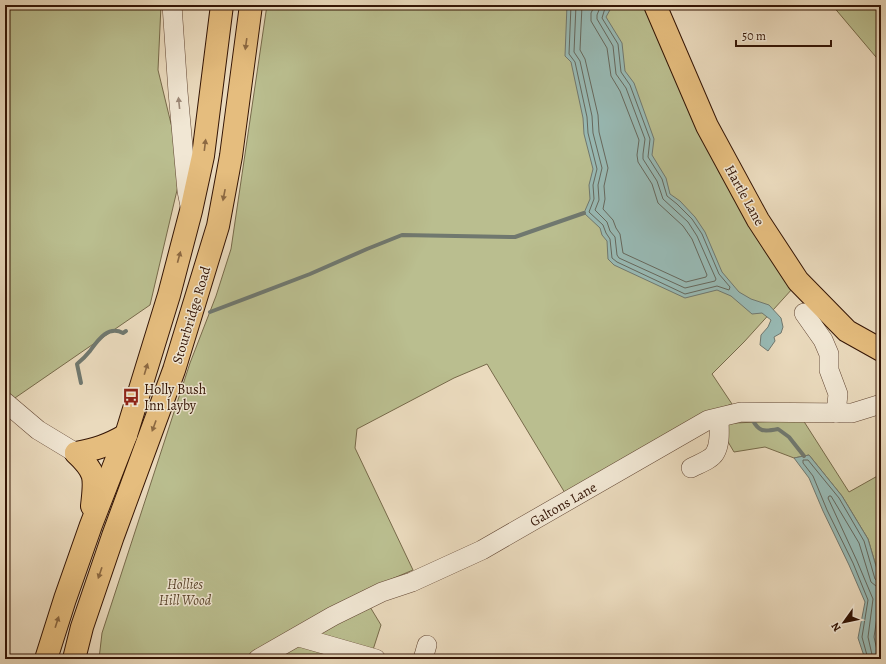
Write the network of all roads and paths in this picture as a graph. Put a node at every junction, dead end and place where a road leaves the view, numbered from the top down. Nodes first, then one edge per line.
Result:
1 (172, 5) edge
2 (222, 5) edge
3 (251, 5) edge
4 (655, 5) edge
5 (192, 211) junction
6 (804, 313) dead end
7 (881, 350) edge
8 (5, 402) edge
9 (881, 404) edge
10 (836, 413) junction
11 (719, 418) junction
12 (126, 435) junction
13 (76, 453) junction
14 (691, 468) dead end
15 (91, 525) junction
16 (82, 627) junction
17 (299, 637) junction
18 (46, 659) edge
19 (74, 659) edge
20 (85, 659) edge
21 (258, 659) edge
22 (376, 659) edge

5 -> 1 street
5 -> 2 main road, Stourbridge Road
3 -> 16 main road, Stourbridge Road
4 - 7 main road, Hartle Lane
12 -> 5 main road, Stourbridge Road
6 - 10 street
8 - 13 street
9 - 10 street, Galtons Lane
10 - 11 street, Galtons Lane
11 - 14 street
11 - 17 street, Galtons Lane
12 - 13 main road
12 - 15 main road, Stourbridge Road
13 - 15 main road
18 -> 15 main road, Stourbridge Road
16 - 19 main road, Stourbridge Road
16 - 20 main road
17 - 21 street, Galtons Lane
17 - 22 street

